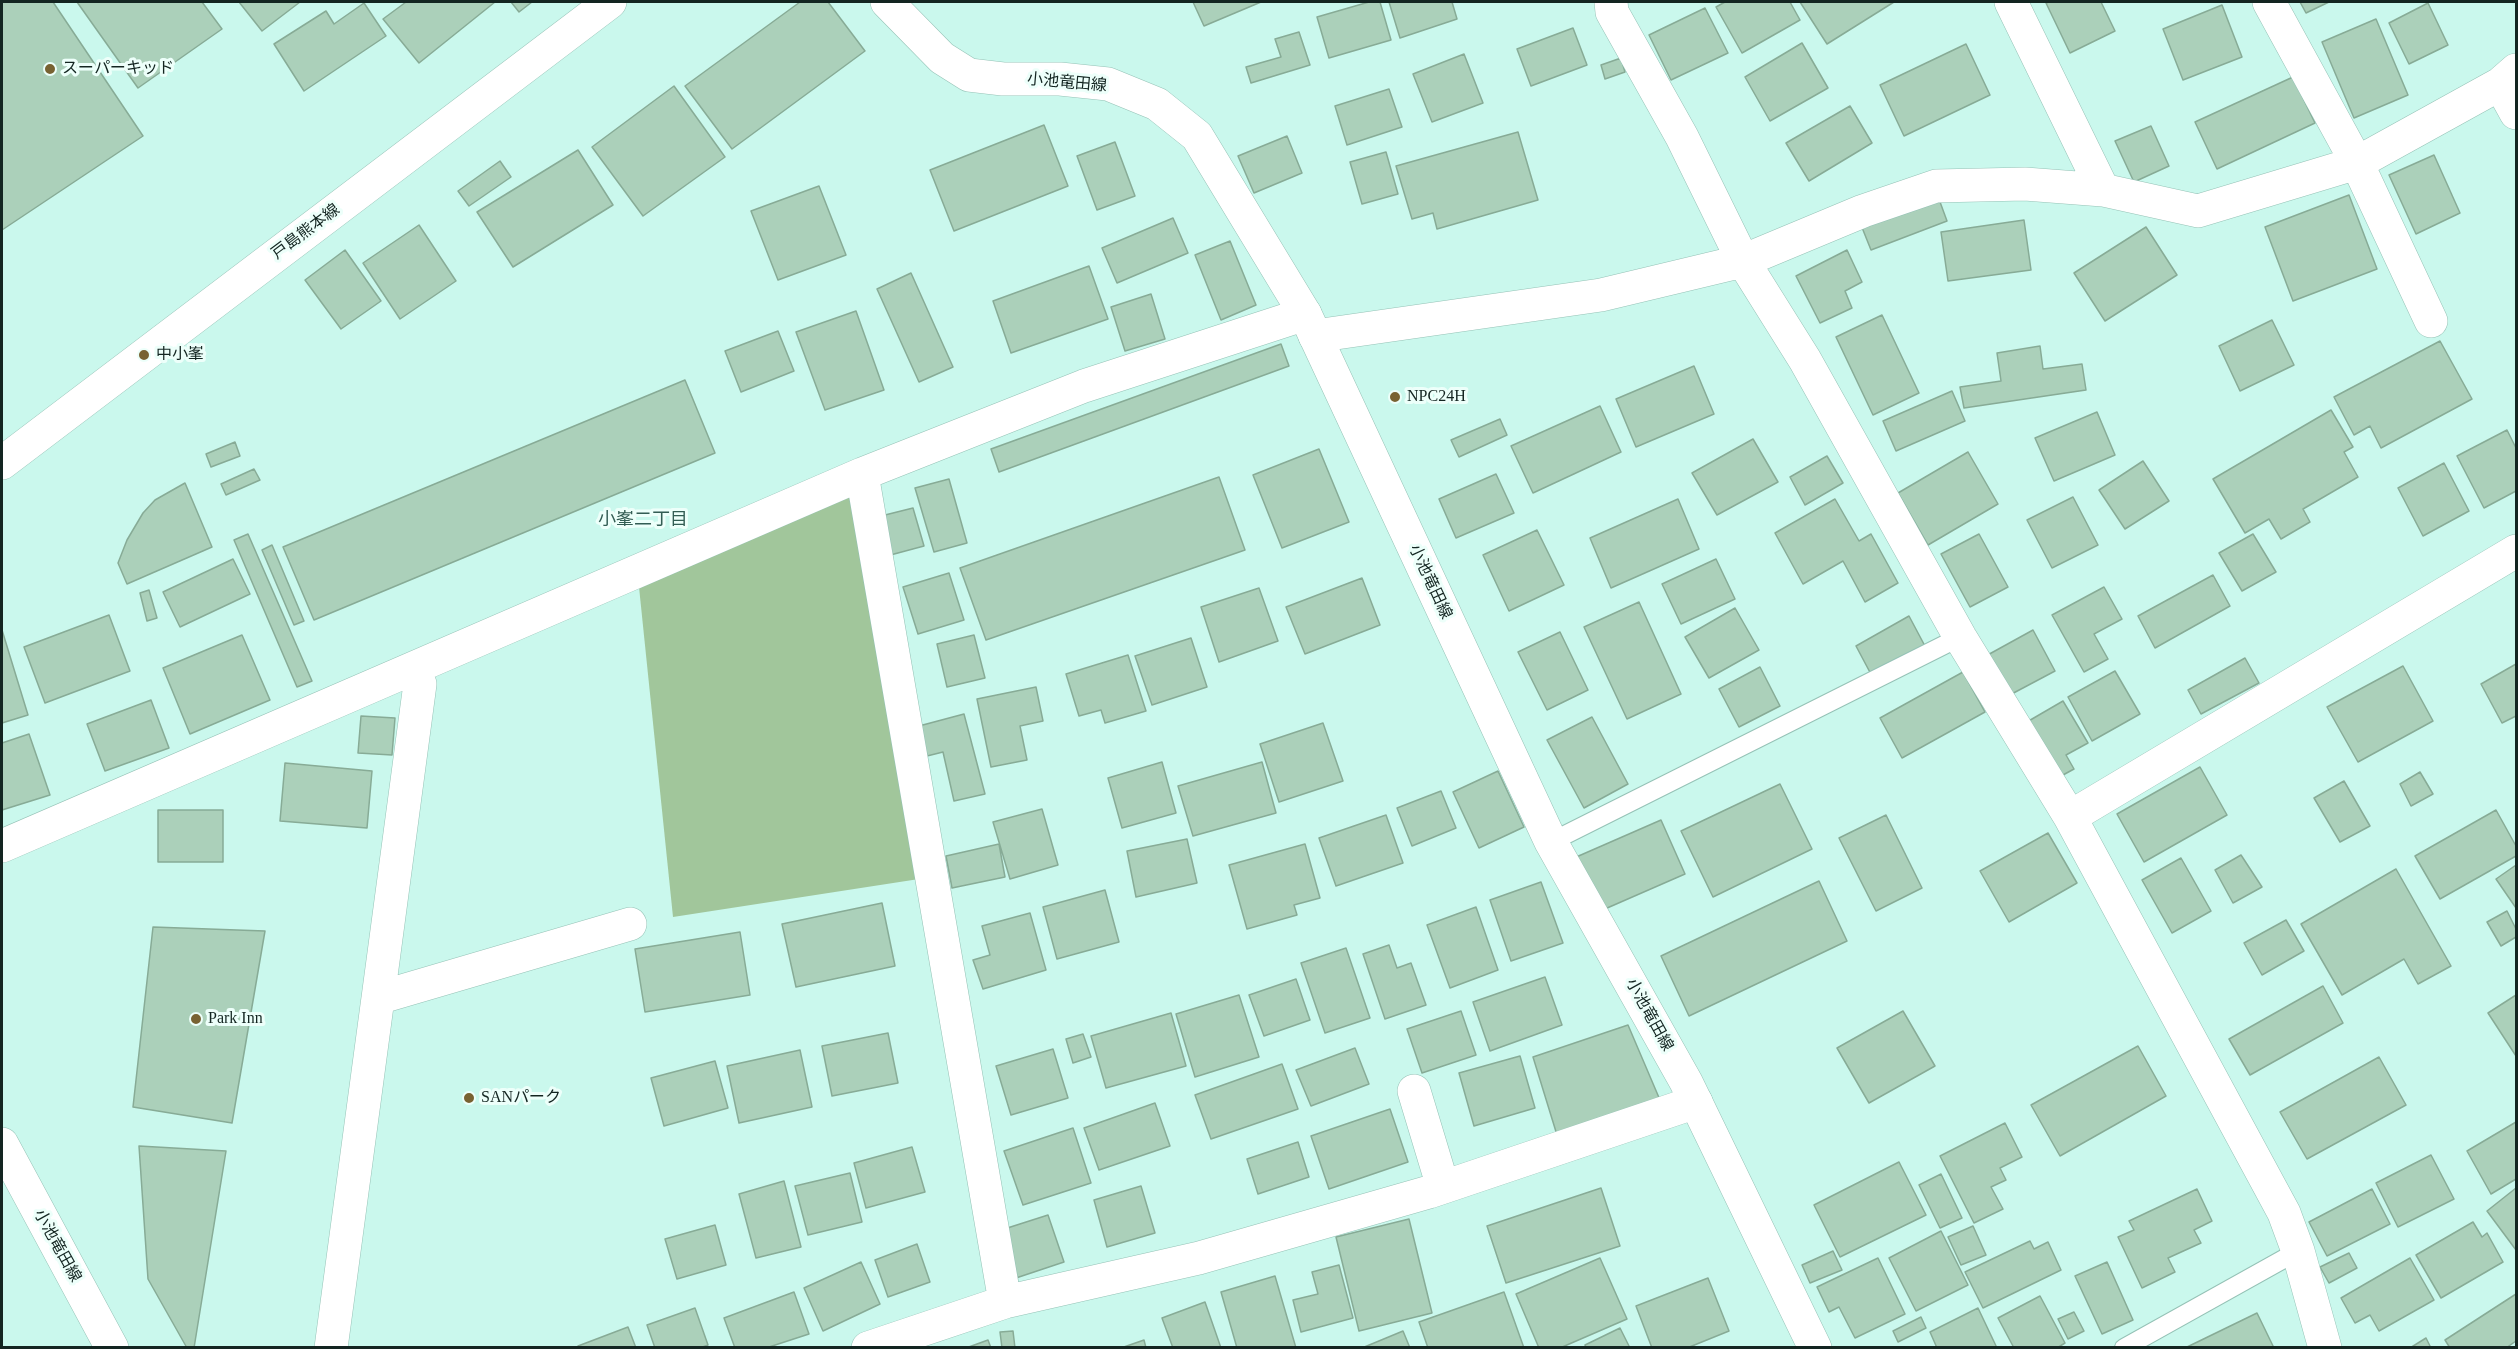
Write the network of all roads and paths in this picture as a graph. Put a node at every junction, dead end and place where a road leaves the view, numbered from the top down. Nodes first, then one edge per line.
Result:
1 (610, 2) edge
2 (887, 2) edge
3 (1611, 2) edge
4 (2011, 2) edge
5 (2269, 2) edge
6 (2508, 77) edge
7 (2517, 113) edge
8 (2357, 164) junction
9 (2103, 190) junction
10 (1743, 261) junction
11 (2431, 321) dead end
12 (1310, 325) junction
13 (2, 463) edge
14 (862, 474) junction
15 (2517, 551) edge
16 (1960, 636) junction
17 (420, 684) dead end
18 (2070, 817) junction
19 (1551, 842) junction
20 (2, 846) edge
21 (630, 924) dead end
22 (378, 998) junction
23 (1414, 1091) dead end
24 (1696, 1102) junction
25 (2, 1144) edge
26 (1443, 1187) junction
27 (2298, 1251) junction
28 (1005, 1302) junction
29 (112, 1347) edge
30 (331, 1347) edge
31 (868, 1347) edge
32 (1815, 1347) edge
33 (2124, 1347) edge
34 (2325, 1347) edge

1 - 13 street, 戸島熊本線
2 - 12 street, 小池竜田線
3 - 10 street
4 - 9 street
5 - 8 street
6 - 7 street
6 - 8 street
8 - 9 street
8 - 11 street
9 - 10 street
10 - 12 street
10 - 16 street
12 - 14 street
12 - 19 street, 小池竜田線
14 - 20 street
14 - 28 street
15 - 18 street
16 - 18 street
16 - 19 lane
17 - 22 street
18 - 27 street
19 - 24 street, 小池竜田線
21 - 22 street
22 - 30 street
23 - 26 street
24 - 26 street
24 - 32 street, 小池竜田線
25 - 29 street, 小池竜田線
26 - 28 street
27 - 33 lane
27 - 34 street
28 - 31 street

